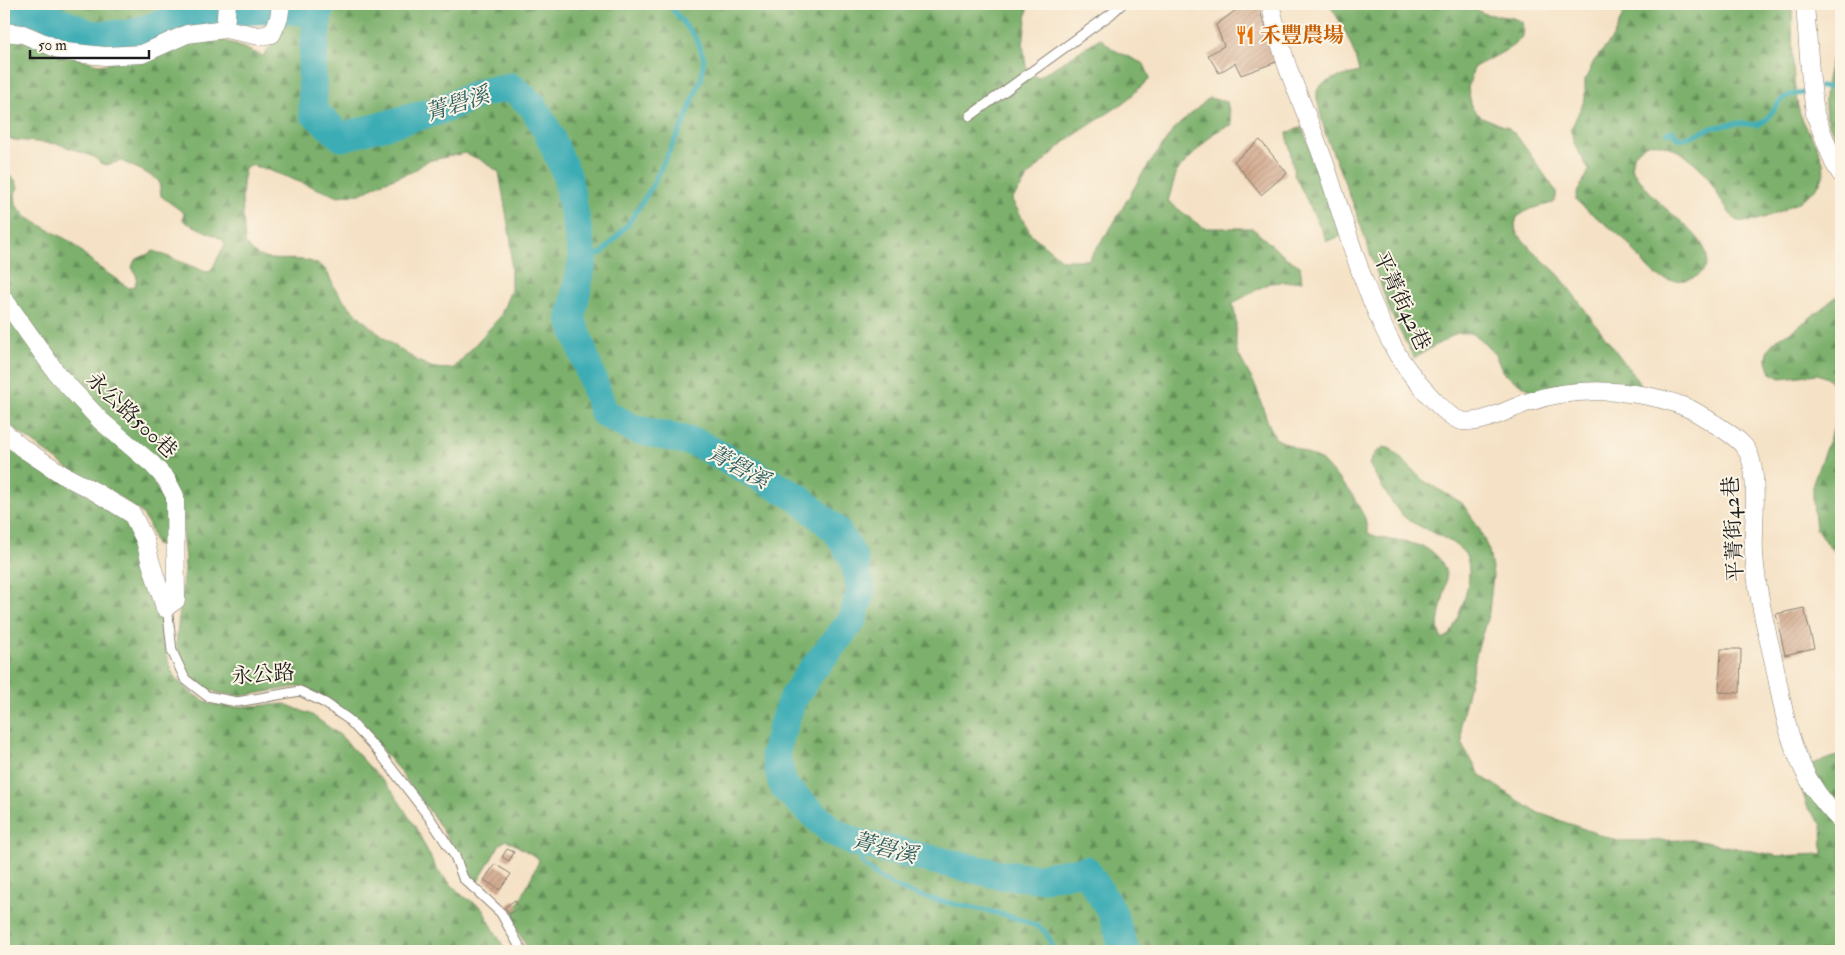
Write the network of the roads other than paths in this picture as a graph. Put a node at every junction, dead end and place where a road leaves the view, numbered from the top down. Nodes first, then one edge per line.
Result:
1 (227, 4) edge
2 (1122, 4) edge
3 (1270, 4) edge
4 (1805, 4) edge
5 (280, 9) edge
6 (225, 29) junction
7 (4, 32) edge
8 (970, 116) dead end
9 (1841, 174) edge
10 (4, 299) edge
11 (4, 432) edge
12 (165, 608) junction
13 (1841, 821) edge
14 (522, 951) edge

1 - 6 street
2 - 8 lane
3 - 13 street, 平菁街42巷
4 - 9 street
5 - 6 street
6 - 7 street
10 - 12 street, 永公路500巷
11 - 12 street, 永公路
12 - 14 lane, 永公路

